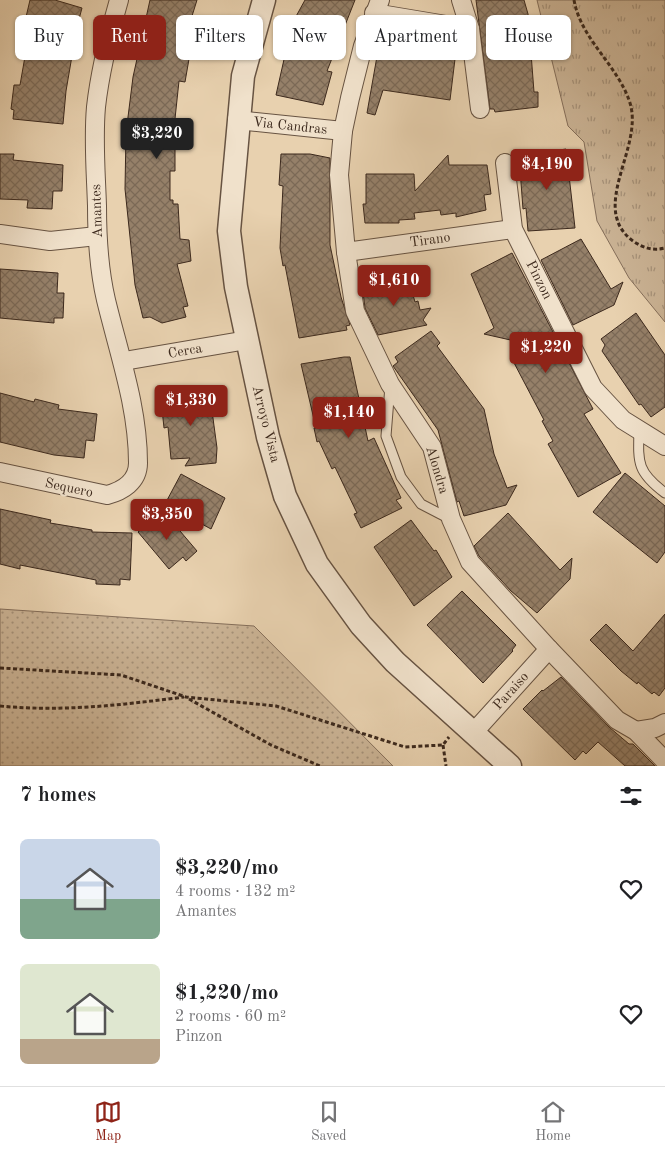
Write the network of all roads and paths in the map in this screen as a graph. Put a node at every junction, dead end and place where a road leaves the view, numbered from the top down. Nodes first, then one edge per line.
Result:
1 (119, 0) edge
2 (264, 0) edge
3 (461, 0) edge
4 (574, 0) edge
5 (377, 6) edge
6 (413, 15) edge
7 (466, 15) edge
8 (474, 60) edge
9 (480, 109) dead end
10 (237, 120) junction
11 (343, 131) junction
12 (505, 162) dead end
13 (513, 229) junction
14 (0, 234) edge
15 (98, 236) junction
16 (665, 248) edge
17 (346, 252) junction
18 (247, 340) junction
19 (124, 361) junction
20 (390, 384) junction
21 (639, 430) junction
22 (665, 446) edge
23 (0, 472) edge
24 (665, 493) edge
25 (451, 519) junction
26 (549, 650) junction
27 (0, 668) edge
28 (186, 697) junction
29 (0, 706) edge
30 (665, 723) edge
31 (467, 728) junction
32 (636, 731) junction
33 (443, 745) junction
34 (665, 761) edge
35 (320, 766) edge
36 (446, 766) edge
37 (510, 766) edge

1 - 15 street, Amantes
2 - 10 street, Arroyo Vista
3 - 7 street
4 - 16 path
5 - 6 street
5 - 11 street, Alondra
8 - 9 street
10 - 11 street, Via Candras
10 - 18 street, Arroyo Vista
11 - 17 street, Alondra
12 - 13 street, Pinzon
13 - 17 street, Tirano
13 - 21 street, Pinzon
14 - 15 street
15 - 19 street, Amantes
17 - 20 street, Alondra
18 - 19 street, Cerca
18 - 31 street, Arroyo Vista
19 - 23 street, Sequero
20 - 25 street, Alondra
20 - 25 lane
21 - 22 street, Pinzon
21 - 24 lane
25 - 26 street, Alondra
26 - 31 street, Paraiso
26 - 32 street, Alondra
27 - 28 path
28 - 29 path
28 - 33 path
28 - 35 path
30 - 32 street
31 - 33 path
31 - 37 street, Arroyo Vista
32 - 34 street, Alondra
33 - 36 path

